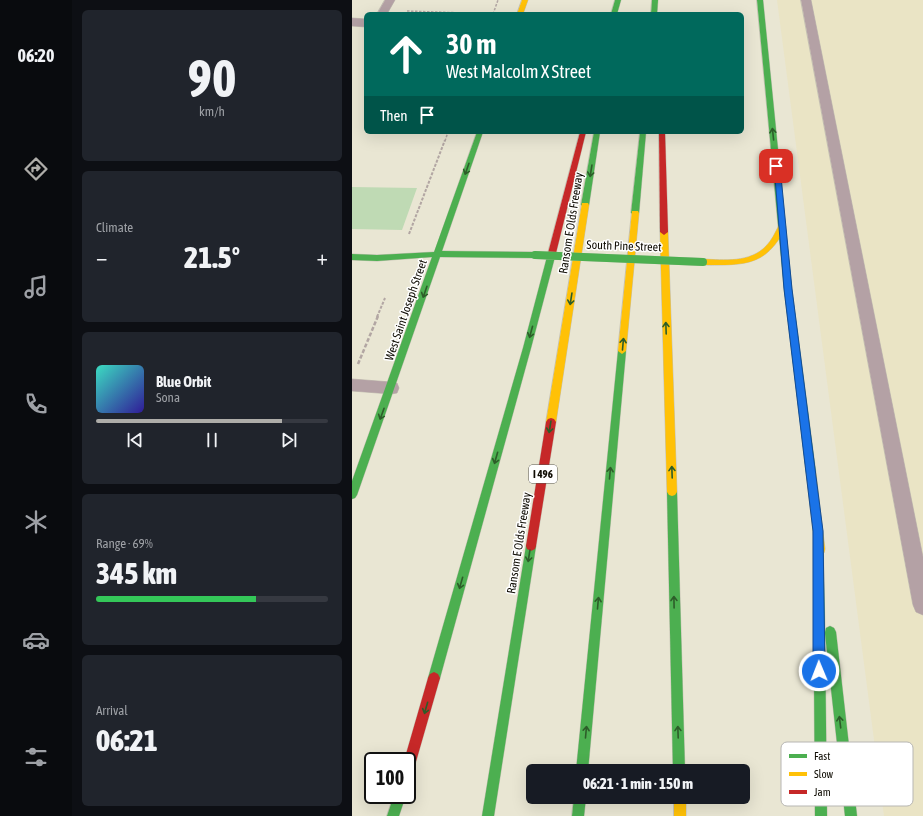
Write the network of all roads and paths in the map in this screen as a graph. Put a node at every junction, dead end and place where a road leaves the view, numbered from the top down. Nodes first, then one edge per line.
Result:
1 (390, 0) edge
2 (498, 0) edge
3 (524, 0) edge
4 (618, 0) edge
5 (655, 0) edge
6 (658, 0) edge
7 (760, 0) edge
8 (806, 0) edge
9 (383, 12) edge
10 (494, 12) edge
11 (521, 12) edge
12 (615, 12) edge
13 (654, 12) edge
14 (659, 12) edge
15 (352, 22) edge
16 (364, 23) edge
17 (447, 134) edge
18 (479, 134) edge
19 (582, 134) edge
20 (597, 134) edge
21 (643, 134) edge
22 (662, 134) edge
23 (782, 227) junction
24 (409, 234) dead end
25 (438, 254) junction
26 (352, 257) edge
27 (385, 298) dead end
28 (358, 366) dead end
29 (352, 385) edge
30 (391, 388) junction
31 (352, 495) edge
32 (818, 531) junction
33 (923, 604) edge
34 (820, 742) edge
35 (843, 742) edge
36 (413, 752) edge
37 (583, 764) edge
38 (679, 764) edge
39 (397, 804) edge
40 (579, 804) edge
41 (680, 804) edge
42 (821, 806) edge
43 (851, 806) edge
44 (393, 816) edge
45 (488, 816) edge
46 (578, 816) edge
47 (680, 816) edge
48 (821, 816) edge
49 (852, 816) edge

1 - 9 lane
2 - 10 path
3 - 11 main road
4 - 12 main road
5 - 13 main road
6 - 14 main road
23 -> 7 main road
8 - 33 lane
15 - 16 street
17 - 24 path
18 -> 25 main road, West Saint Joseph Street
19 -> 36 main road
20 -> 45 main road, Ransom E Olds Freeway / I 496
37 -> 21 main road
38 -> 22 main road
23 - 25 main road, South Pine Street, bridge
23 - 32 main road
25 - 26 main road, South Pine Street
25 -> 30 main road, West Saint Joseph Street
27 - 28 path
29 - 30 lane
30 -> 31 main road, West Saint Joseph Street
32 - 34 main road
35 -> 32 main road
39 - 44 main road
40 - 46 main road
41 - 47 main road
42 - 48 main road
49 -> 43 main road

